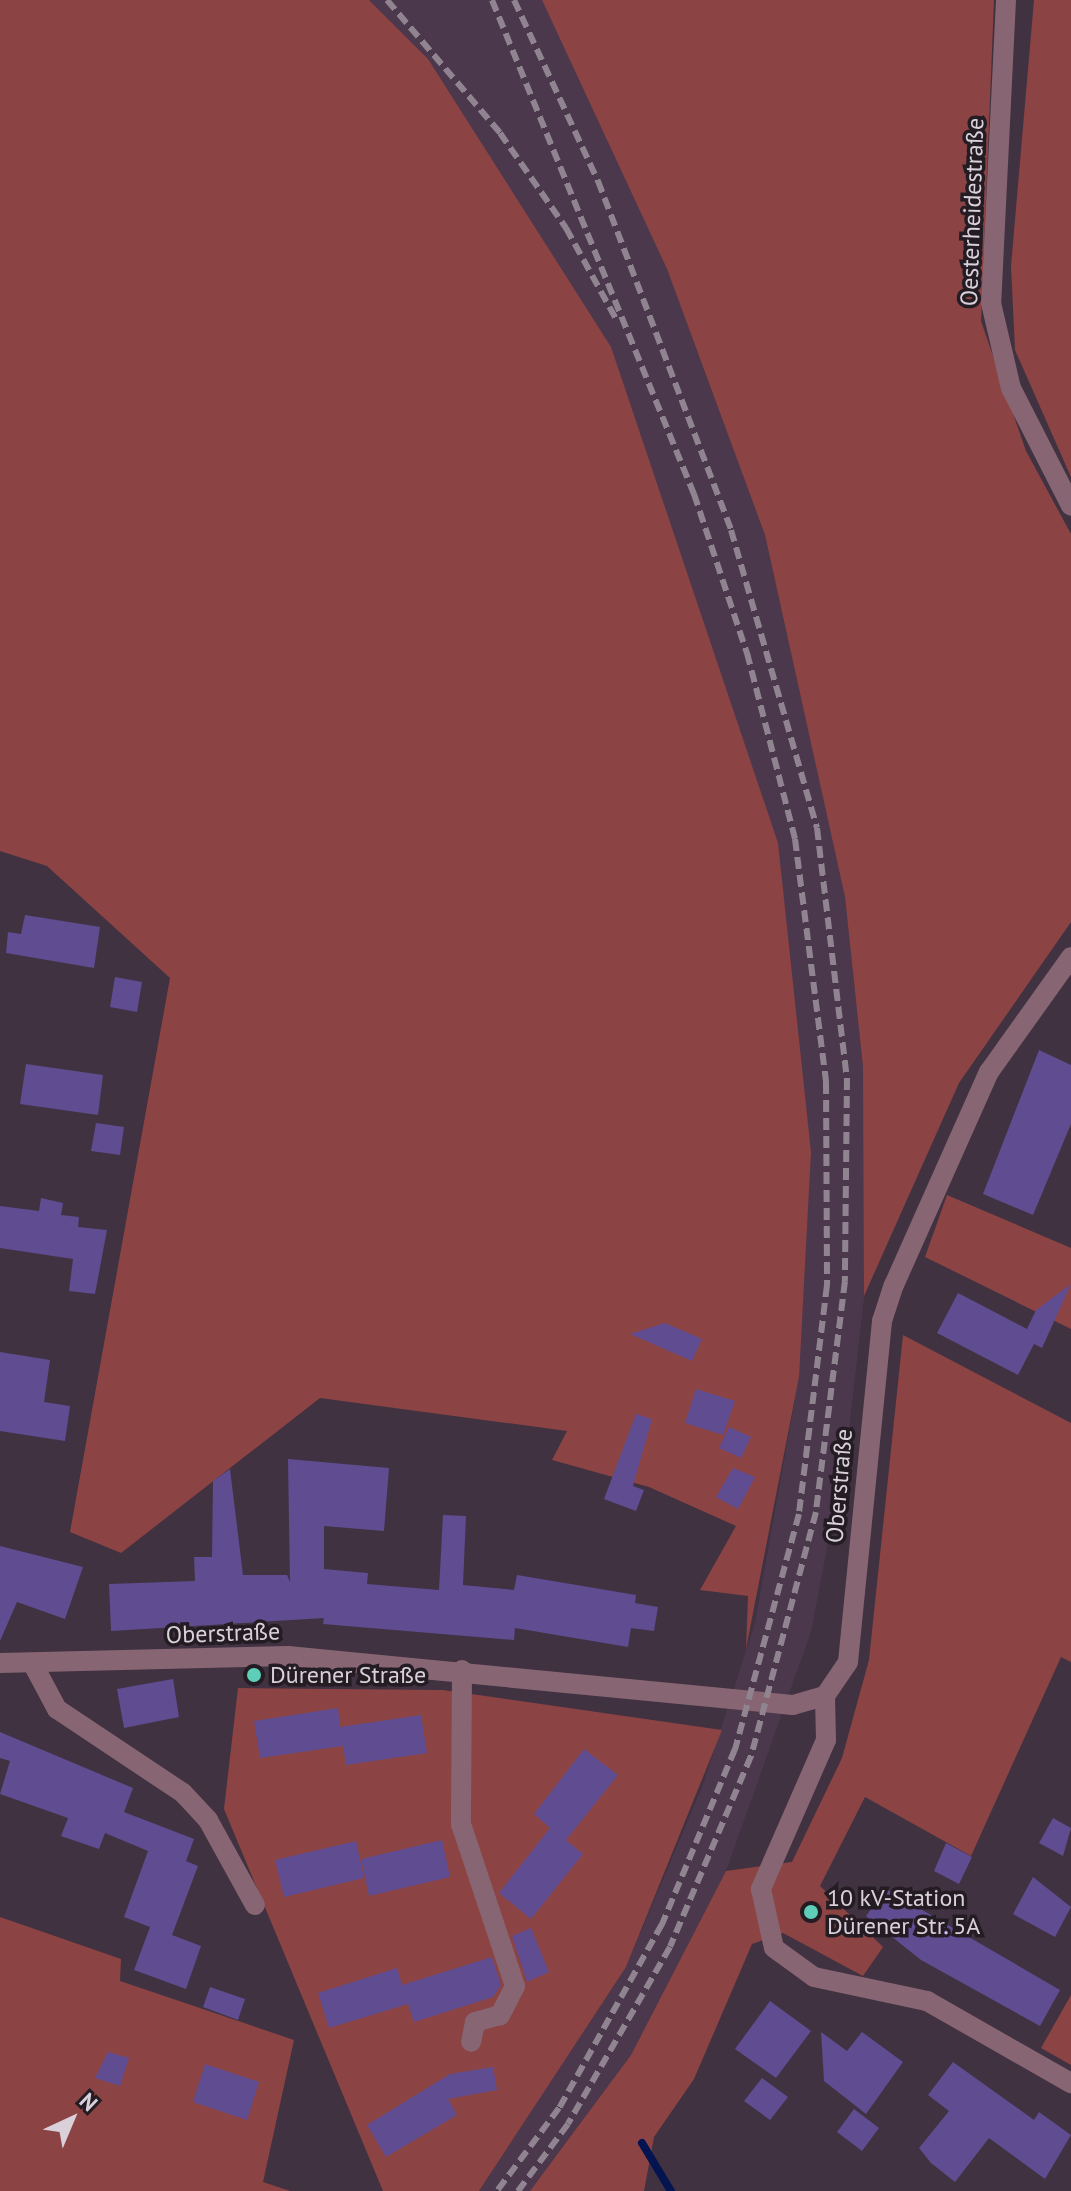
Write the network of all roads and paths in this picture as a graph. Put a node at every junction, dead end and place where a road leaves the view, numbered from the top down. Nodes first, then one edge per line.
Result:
1 (1006, 0) edge
2 (1071, 506) edge
3 (1071, 957) edge
4 (0, 1663) edge
5 (34, 1666) junction
6 (462, 1670) junction
7 (825, 1696) junction
8 (255, 1905) dead end
9 (471, 2042) dead end
10 (1071, 2083) edge

1 - 2 street, Oesterheidestraße
3 - 7 street, Oberstraße
4 - 5 street, Oberstraße
5 - 6 street, Oberstraße
5 - 8 street
6 - 7 street, Oberstraße
6 - 9 street
7 - 10 street

